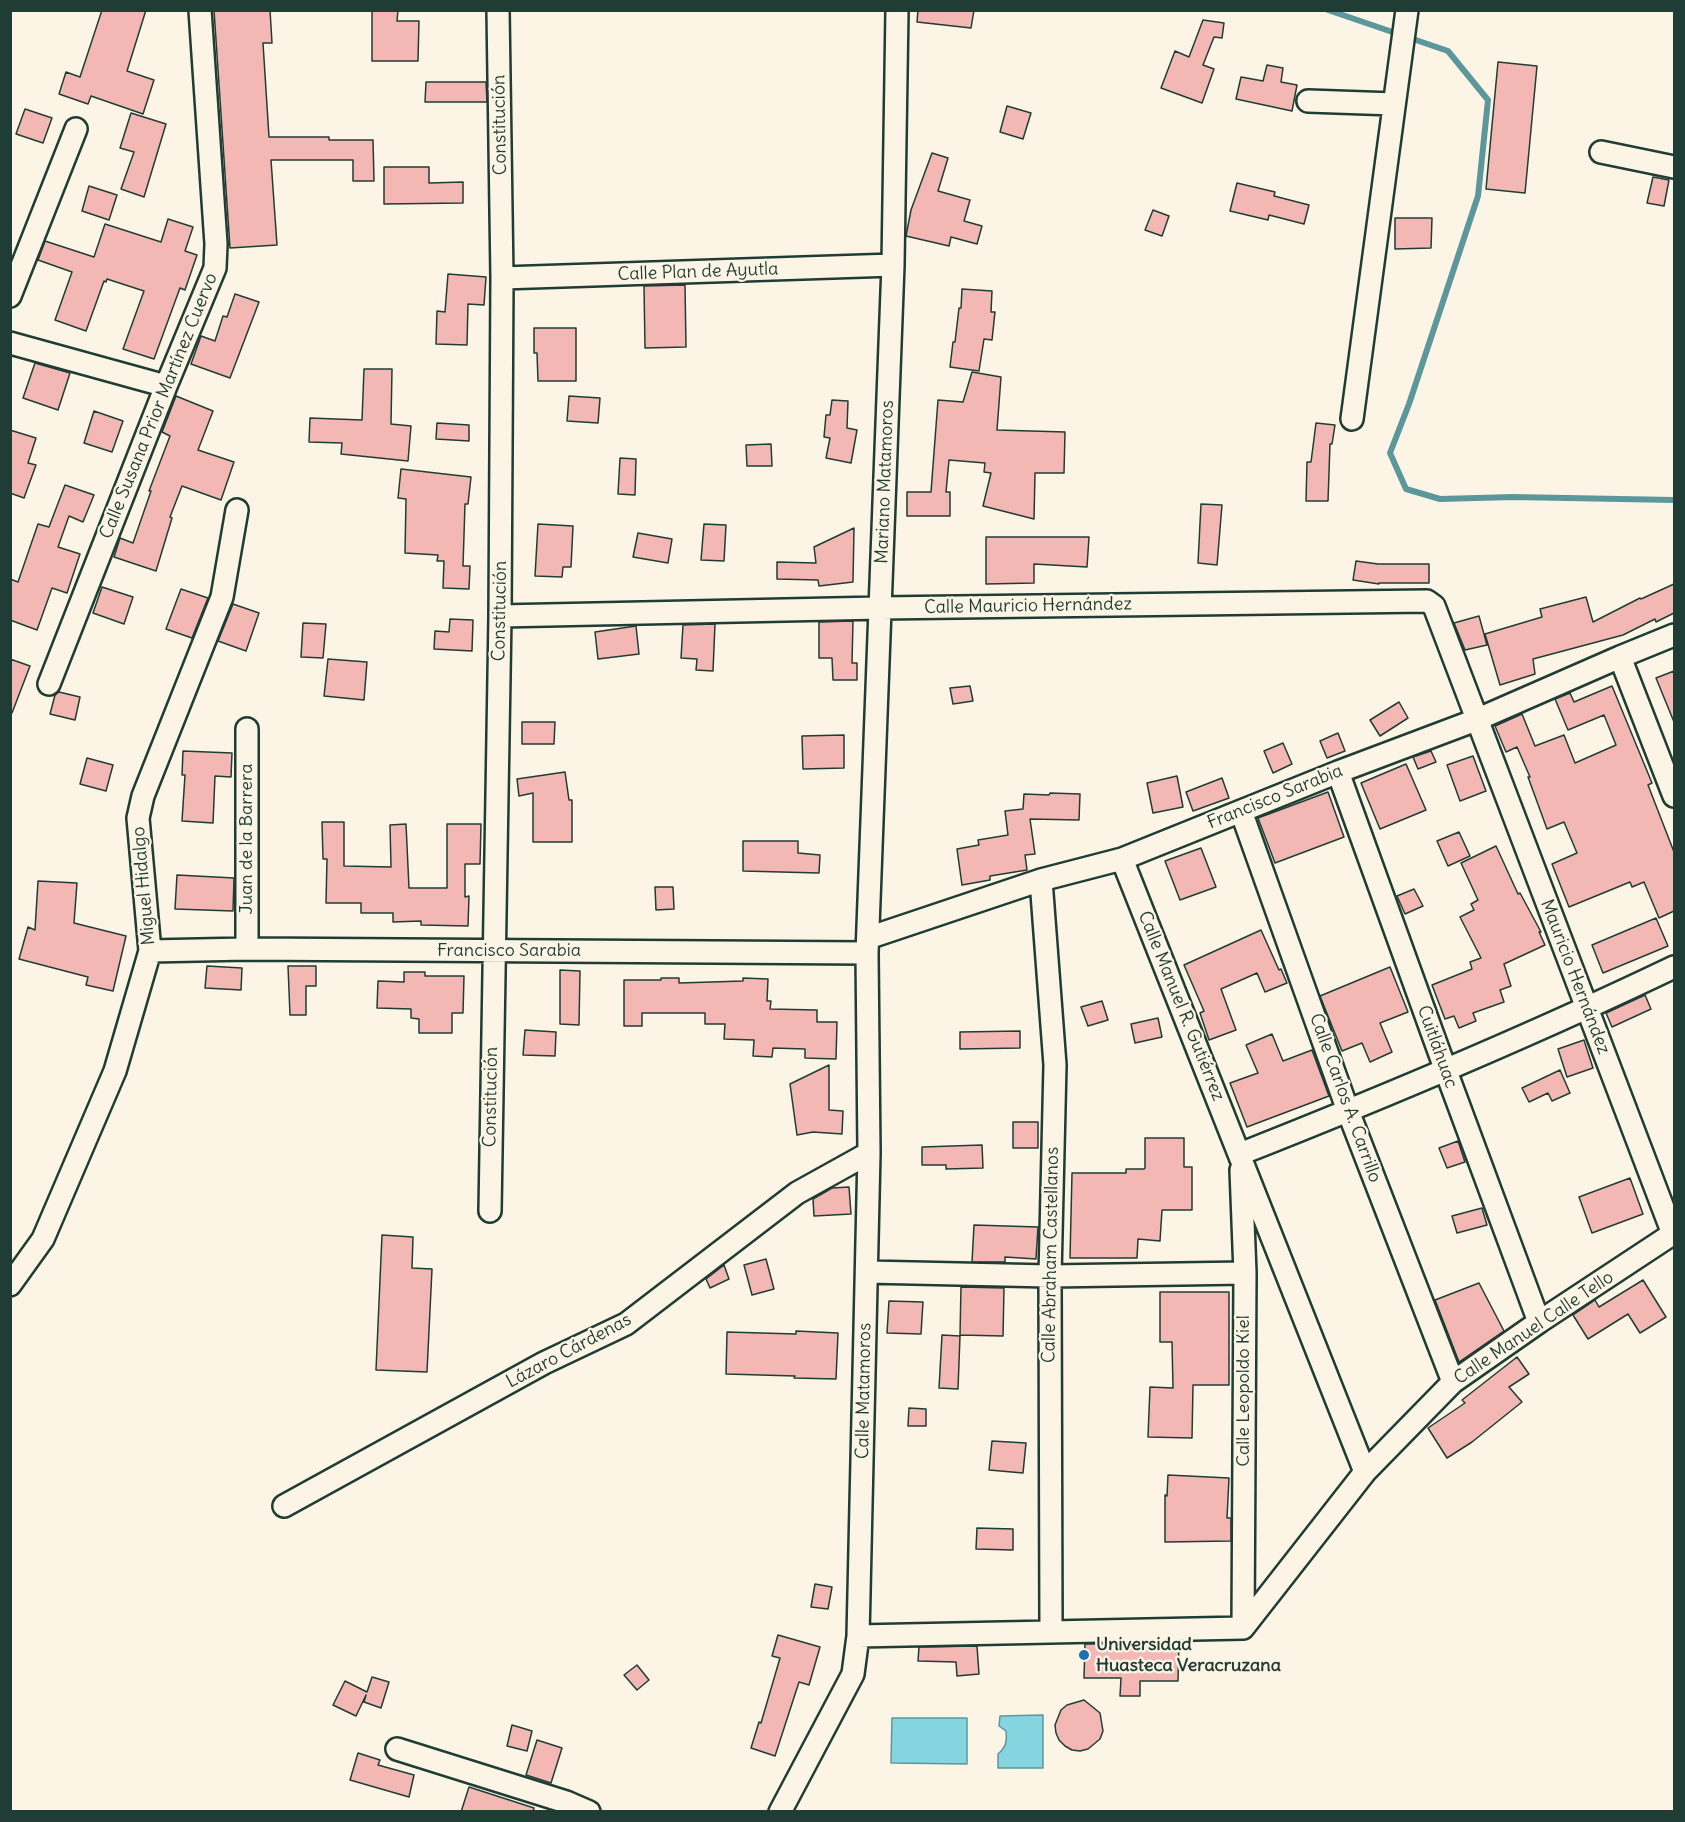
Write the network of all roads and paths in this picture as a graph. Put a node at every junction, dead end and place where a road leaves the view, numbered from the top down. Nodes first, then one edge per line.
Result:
1 (200, 10) edge
2 (498, 10) edge
3 (897, 10) edge
4 (1407, 10) edge
5 (1308, 101) dead end
6 (1394, 104) junction
7 (76, 129) dead end
8 (1601, 152) dead end
9 (1674, 167) edge
10 (893, 265) junction
11 (502, 278) junction
12 (10, 296) edge
13 (10, 343) edge
14 (166, 386) junction
15 (1352, 419) dead end
16 (237, 510) dead end
17 (880, 608) junction
18 (500, 616) junction
19 (1674, 635) edge
20 (1620, 657) junction
21 (49, 684) dead end
22 (1476, 720) junction
23 (247, 729) dead end
24 (1338, 771) junction
25 (1674, 796) edge
26 (1241, 811) junction
27 (1122, 859) junction
28 (1041, 880) junction
29 (868, 945) junction
30 (247, 949) junction
31 (150, 951) junction
32 (493, 951) junction
33 (1674, 967) edge
34 (1587, 1009) junction
35 (1446, 1071) junction
36 (1348, 1111) junction
37 (869, 1153) junction
38 (1240, 1154) junction
39 (490, 1211) dead end
40 (1674, 1233) edge
41 (867, 1272) junction
42 (1245, 1273) junction
43 (1050, 1276) junction
44 (10, 1285) edge
45 (1539, 1322) junction
46 (1453, 1382) junction
47 (1365, 1472) junction
48 (284, 1506) dead end
49 (1243, 1628) junction
50 (1051, 1631) junction
51 (858, 1636) junction
52 (397, 1749) dead end
53 (589, 1812) edge
54 (780, 1812) edge

1 - 14 street, Calle Susana Prior Martínez Cuervo
2 - 11 street, Constitución
3 - 10 street, Mariano Matamoros
4 - 6 street
5 - 6 street
6 - 15 street
7 - 12 street
8 - 9 street
10 - 11 street, Calle Plan de Ayutla
10 - 17 street, Mariano Matamoros
11 - 18 street, Constitución
13 - 14 street
14 - 21 street, Calle Susana Prior Martínez Cuervo
16 - 31 street, Miguel Hidalgo
17 - 18 street, Calle Mauricio Hernández
17 - 22 street, Calle Mauricio Hernández
17 - 29 street, Mariano Matamoros
18 - 32 street, Constitución
19 - 20 street, Francisco Sarabia
20 - 22 street, Francisco Sarabia
20 - 25 street
22 - 24 street, Francisco Sarabia
22 - 34 street, Mauricio Hernández
23 - 30 street, Juan de la Barrera
24 - 26 street, Francisco Sarabia
24 - 35 street, Cuitláhuac
26 - 27 street, Francisco Sarabia
26 - 36 street, Calle Carlos A. Carrillo
27 - 28 street, Francisco Sarabia
27 - 38 street, Calle Manuel R. Gutiérrez
28 - 29 street, Francisco Sarabia
28 - 43 street, Calle Abraham Castellanos
29 - 32 street, Francisco Sarabia
29 - 37 street, Calle Matamoros
30 - 31 street, Francisco Sarabia
30 - 32 street, Francisco Sarabia
31 - 44 street, Miguel Hidalgo
32 - 39 street, Constitución
33 - 34 street
34 - 35 street
34 - 40 street, Mauricio Hernández
35 - 36 street
35 - 45 street, Cuitláhuac
36 - 38 street
36 - 46 street, Calle Carlos A. Carrillo
37 - 41 street, Calle Matamoros
37 - 48 street, Lázaro Cárdenas
38 - 42 street, Calle Leopoldo Kiel
38 - 47 street, Calle Manuel R. Gutiérrez
40 - 45 street, Calle Manuel Calle Tello
41 - 43 street
41 - 51 street, Calle Matamoros
42 - 43 street
42 - 49 street, Calle Leopoldo Kiel
43 - 50 street, Calle Abraham Castellanos
45 - 46 street, Calle Manuel Calle Tello
46 - 47 street, Calle Manuel Calle Tello
47 - 49 street, Calle Manuel Calle Tello
49 - 50 street
50 - 51 street
51 - 54 street, Calle Matamoros
52 - 53 street

